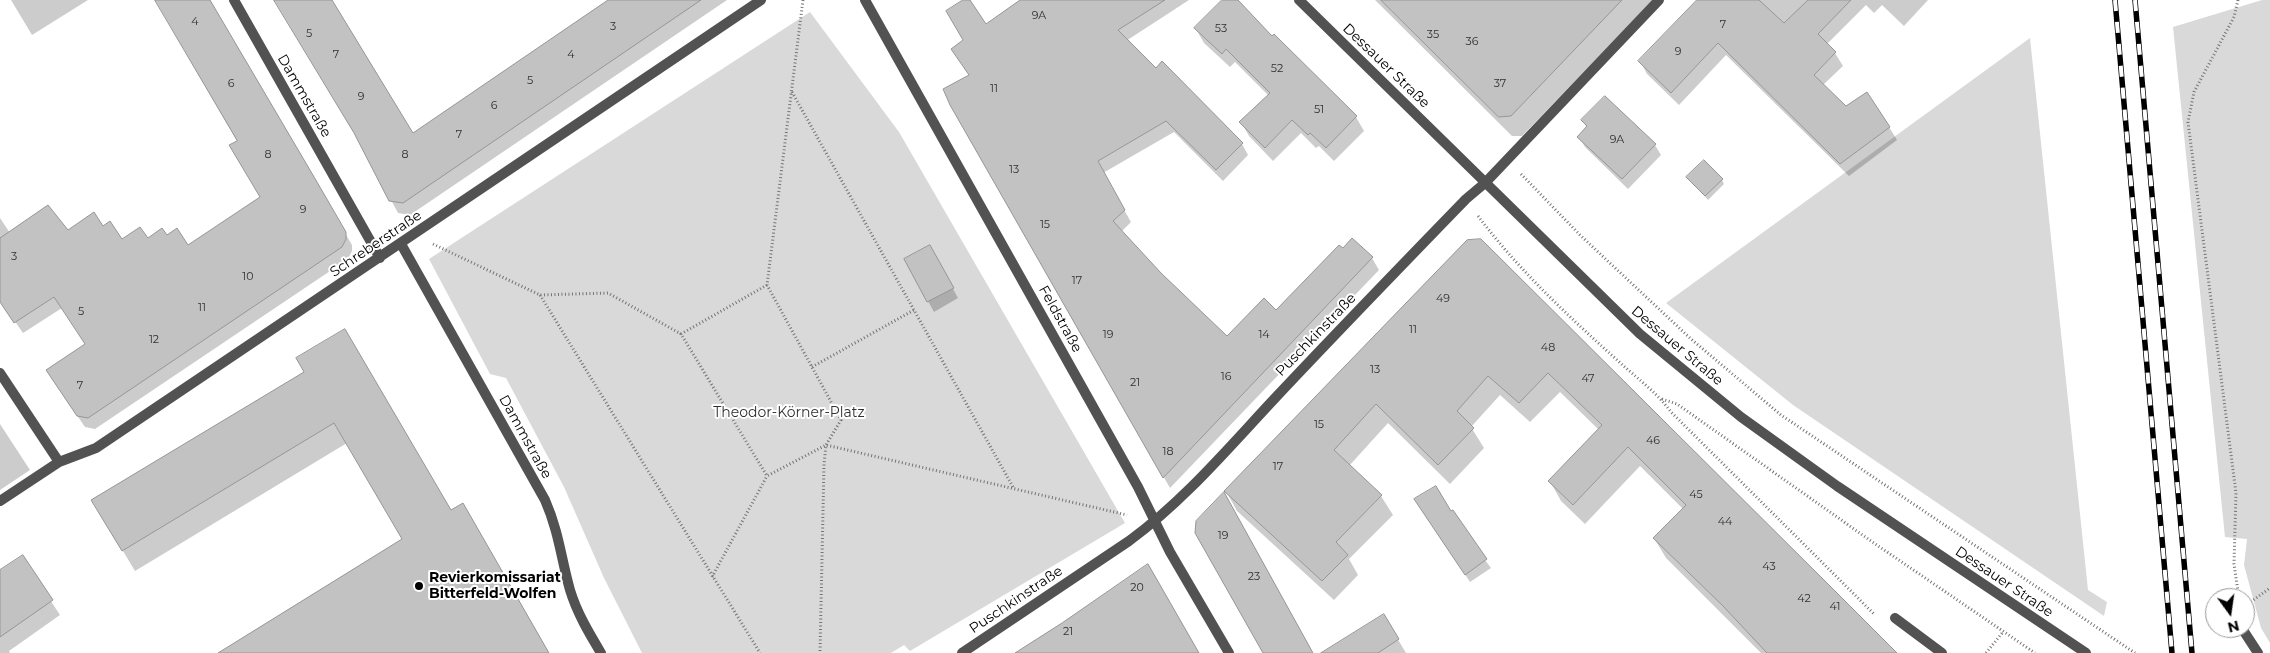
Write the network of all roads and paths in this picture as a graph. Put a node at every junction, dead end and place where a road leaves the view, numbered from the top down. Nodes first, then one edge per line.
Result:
1 (234, 0) edge
2 (761, 0) edge
3 (804, 0) edge
4 (865, 0) edge
5 (1300, 0) edge
6 (1659, 0) edge
7 (2238, 0) edge
8 (792, 92) junction
9 (1506, 160) junction
10 (1485, 183) junction
11 (1466, 200) junction
12 (422, 230) junction
13 (401, 244) junction
14 (380, 258) junction
15 (767, 285) junction
16 (540, 295) junction
17 (914, 310) junction
18 (680, 334) junction
19 (812, 367) junction
20 (0, 373) edge
21 (1662, 399) junction
22 (826, 445) junction
23 (59, 462) junction
24 (767, 476) junction
25 (1013, 488) junction
26 (0, 501) edge
27 (1155, 522) junction
28 (712, 577) junction
29 (2238, 588) edge
30 (2270, 588) edge
31 (2255, 599) edge
32 (1896, 618) joint
33 (2003, 632) junction
34 (2249, 638) edge
35 (601, 653) edge
36 (760, 653) edge
37 (820, 653) edge
38 (962, 653) edge
39 (1229, 653) edge
40 (1942, 653) edge
41 (1986, 653) edge
42 (2035, 653) edge
43 (2086, 653) edge
44 (2135, 653) edge
45 (2258, 653) edge

1 - 14 street, Dammstraße
2 - 12 street, Schreberstraße
3 - 8 path
4 - 27 street, Feldstraße
5 - 10 street, Dessauer Straße
6 - 9 street, Puschkinstraße
7 - 29 path
8 - 15 path
8 - 17 path
9 - 10 street, Puschkinstraße
9 - 44 path
10 - 11 street, Puschkinstraße
10 - 43 street, Dessauer Straße
11 - 21 path
11 - 27 street, Puschkinstraße
12 - 13 street, Schreberstraße
12 - 16 path
13 - 14 street, Schreberstraße
13 - 35 street, Dammstraße
14 - 23 street, Schreberstraße
15 - 18 path
15 - 19 path
16 - 18 path
16 - 28 path
17 - 19 path
17 - 25 path
18 - 24 path
19 - 22 path
20 - 23 street
21 - 32 path
21 - 33 path
22 - 24 path
22 - 25 path
22 - 37 path
23 - 26 street, Schreberstraße
24 - 28 path
25 - 27 path
27 - 38 street, Puschkinstraße
27 - 39 street, Feldstraße
28 - 36 path
30 - 31 path
32 - 40 street
33 - 41 path
33 - 42 path
34 - 45 street

